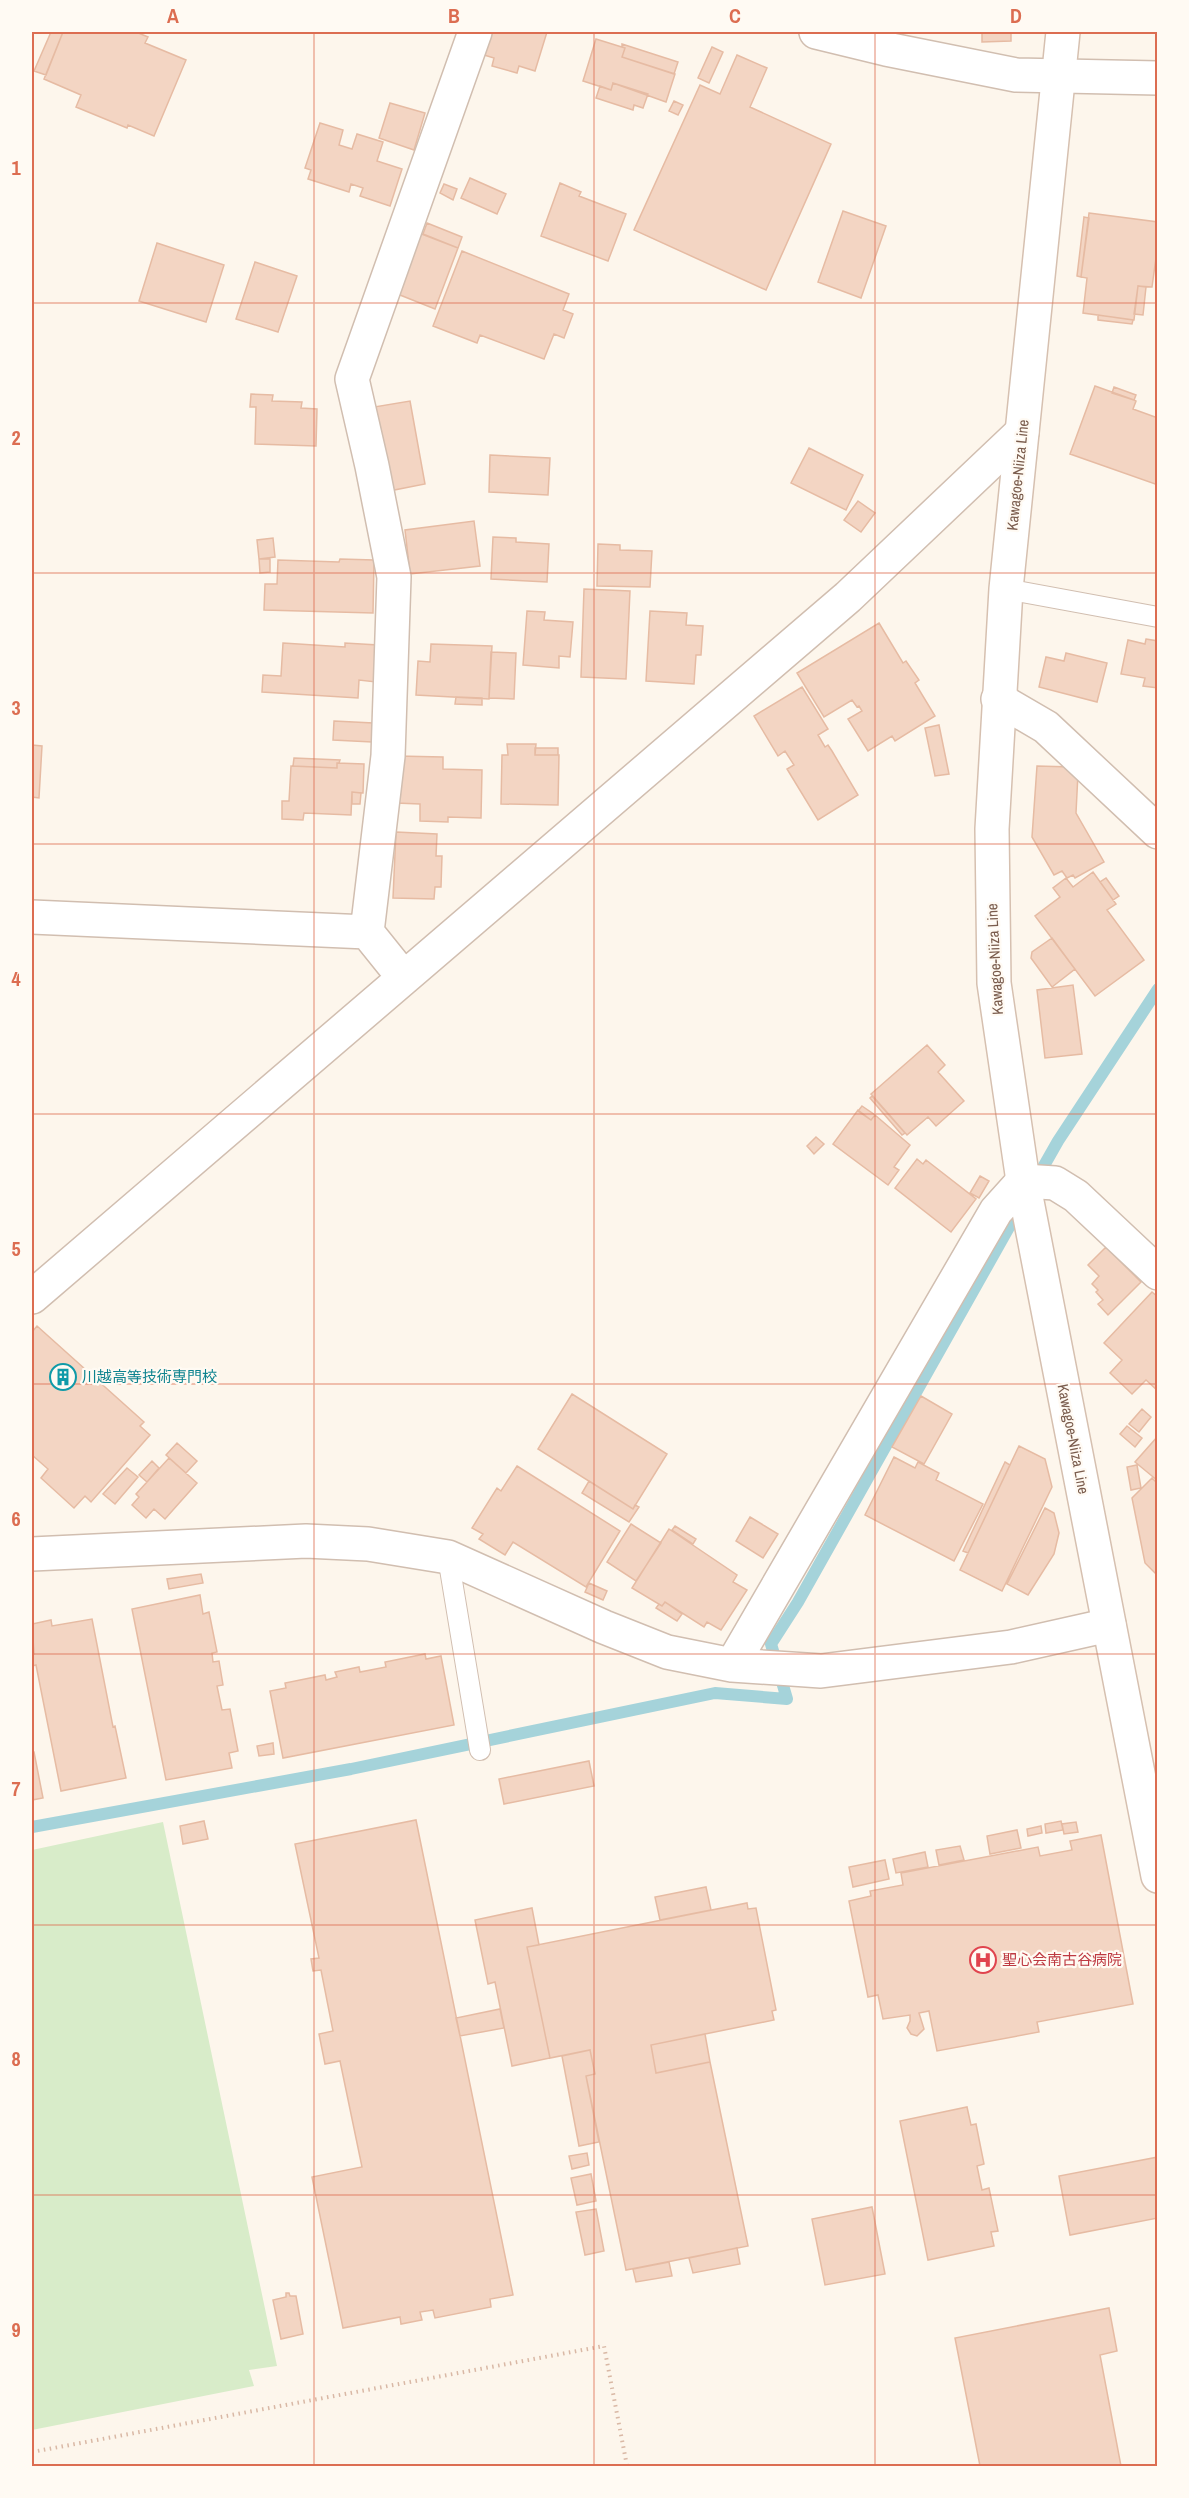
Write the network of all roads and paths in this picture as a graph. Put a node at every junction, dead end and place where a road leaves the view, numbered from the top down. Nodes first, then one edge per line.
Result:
1 (475, 32) edge
2 (816, 32) edge
3 (1063, 32) edge
4 (1059, 76) junction
5 (1158, 78) edge
6 (1022, 432) junction
7 (1006, 590) junction
8 (1158, 617) edge
9 (998, 699) junction
10 (1158, 832) edge
11 (32, 918) edge
12 (367, 932) junction
13 (404, 978) junction
14 (1023, 1181) junction
15 (1158, 1273) edge
16 (32, 1297) edge
17 (32, 1554) edge
18 (448, 1557) junction
19 (1109, 1625) junction
20 (732, 1665) junction
21 (480, 1750) dead end
22 (1157, 1870) edge
23 (32, 2452) edge
24 (627, 2466) edge

1 - 12 street
2 - 4 street
3 - 4 street, Kawagoe-Niiza Line
4 - 5 street
4 - 6 street, Kawagoe-Niiza Line
6 - 7 street, Kawagoe-Niiza Line
6 - 13 street
7 - 8 lane
7 - 9 street, Kawagoe-Niiza Line
9 - 10 street
9 - 14 street, Kawagoe-Niiza Line
11 - 12 street
12 - 13 street
13 - 16 street
14 - 15 street
14 - 19 street, Kawagoe-Niiza Line
14 - 20 street
17 - 18 street
18 - 20 street
18 - 21 lane
19 - 20 street
19 - 22 street, Kawagoe-Niiza Line
23 - 24 path

